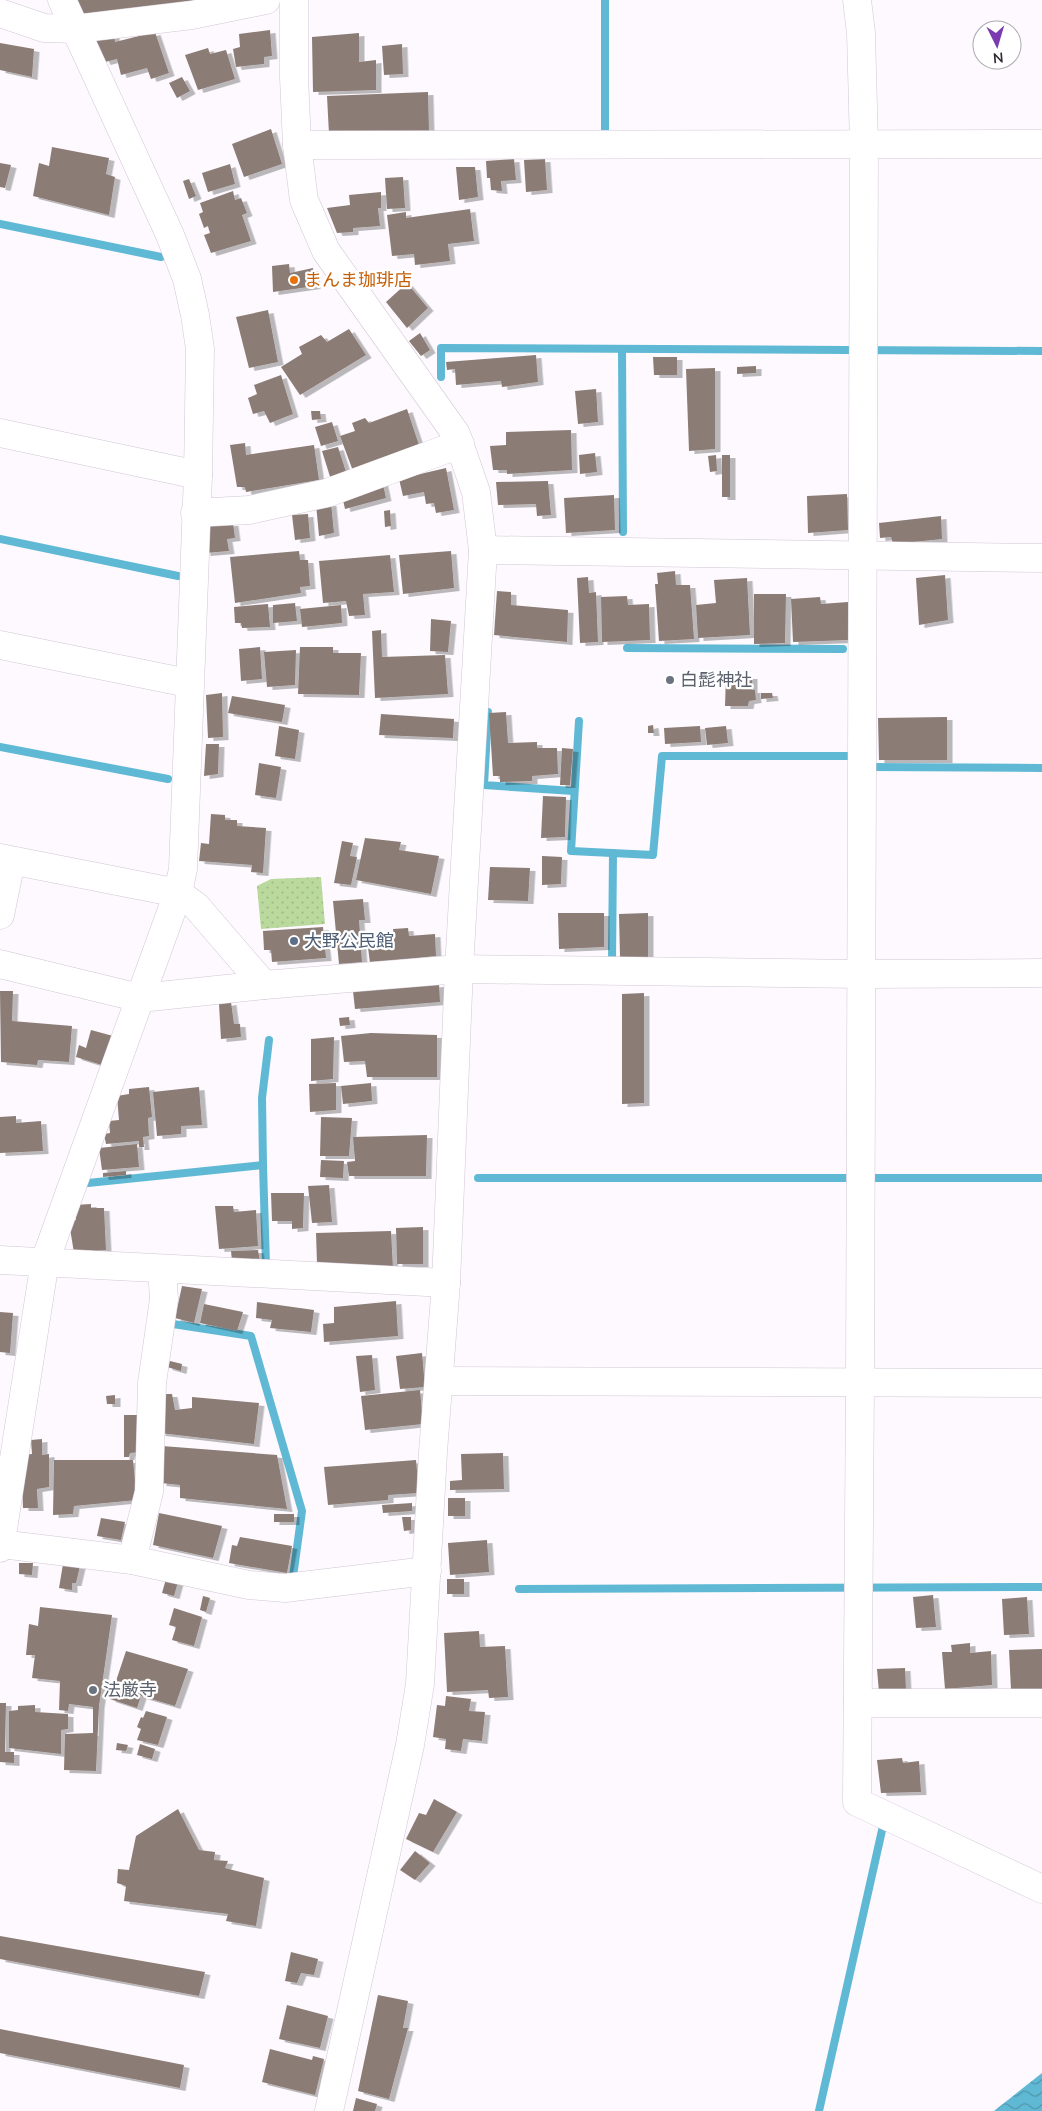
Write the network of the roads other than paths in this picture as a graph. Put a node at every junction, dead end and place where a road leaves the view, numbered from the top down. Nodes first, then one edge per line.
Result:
1 (62, 0) edge
2 (266, 0) edge
3 (294, 0) edge
4 (857, 0) edge
5 (0, 13) edge
6 (75, 29) junction
7 (1042, 144) edge
8 (297, 145) junction
9 (864, 145) junction
10 (0, 433) edge
11 (460, 444) junction
12 (198, 475) junction
13 (195, 513) junction
14 (483, 550) junction
15 (861, 555) junction
16 (1042, 558) edge
17 (0, 645) edge
18 (188, 683) junction
19 (6, 859) edge
20 (178, 893) junction
21 (0, 916) edge
22 (0, 964) edge
23 (459, 969) junction
24 (1042, 973) edge
25 (862, 974) junction
26 (264, 985) junction
27 (140, 998) junction
28 (0, 1260) edge
29 (45, 1261) junction
30 (162, 1269) junction
31 (446, 1283) junction
32 (440, 1381) junction
33 (860, 1383) junction
34 (1042, 1383) edge
35 (0, 1546) edge
36 (132, 1560) junction
37 (427, 1571) junction
38 (858, 1703) junction
39 (1042, 1703) edge
40 (1042, 1889) edge
41 (329, 2111) edge

1 - 6 street
2 - 6 street
3 - 8 street
4 - 9 street
5 - 6 street
6 - 12 street
7 - 9 street
8 - 9 street
8 - 11 street
9 - 15 street
10 - 12 street
11 - 13 street
11 - 14 street
12 - 13 street
13 - 18 street
14 - 15 street
14 - 23 street
15 - 16 street
15 - 25 street
17 - 18 street
18 - 20 street
19 - 20 street
19 - 21 street
20 - 26 street
20 - 27 street
22 - 27 street
23 - 25 street
23 - 26 street
23 - 31 street
24 - 25 street
25 - 33 street
26 - 27 street
27 - 29 street
28 - 29 street
29 - 30 street
29 - 35 street
30 - 31 street
30 - 36 street
31 - 32 street
32 - 33 street
32 - 37 street
33 - 34 street
33 - 38 street
35 - 36 street
36 - 37 street
37 - 41 street
38 - 39 street
38 - 40 street

